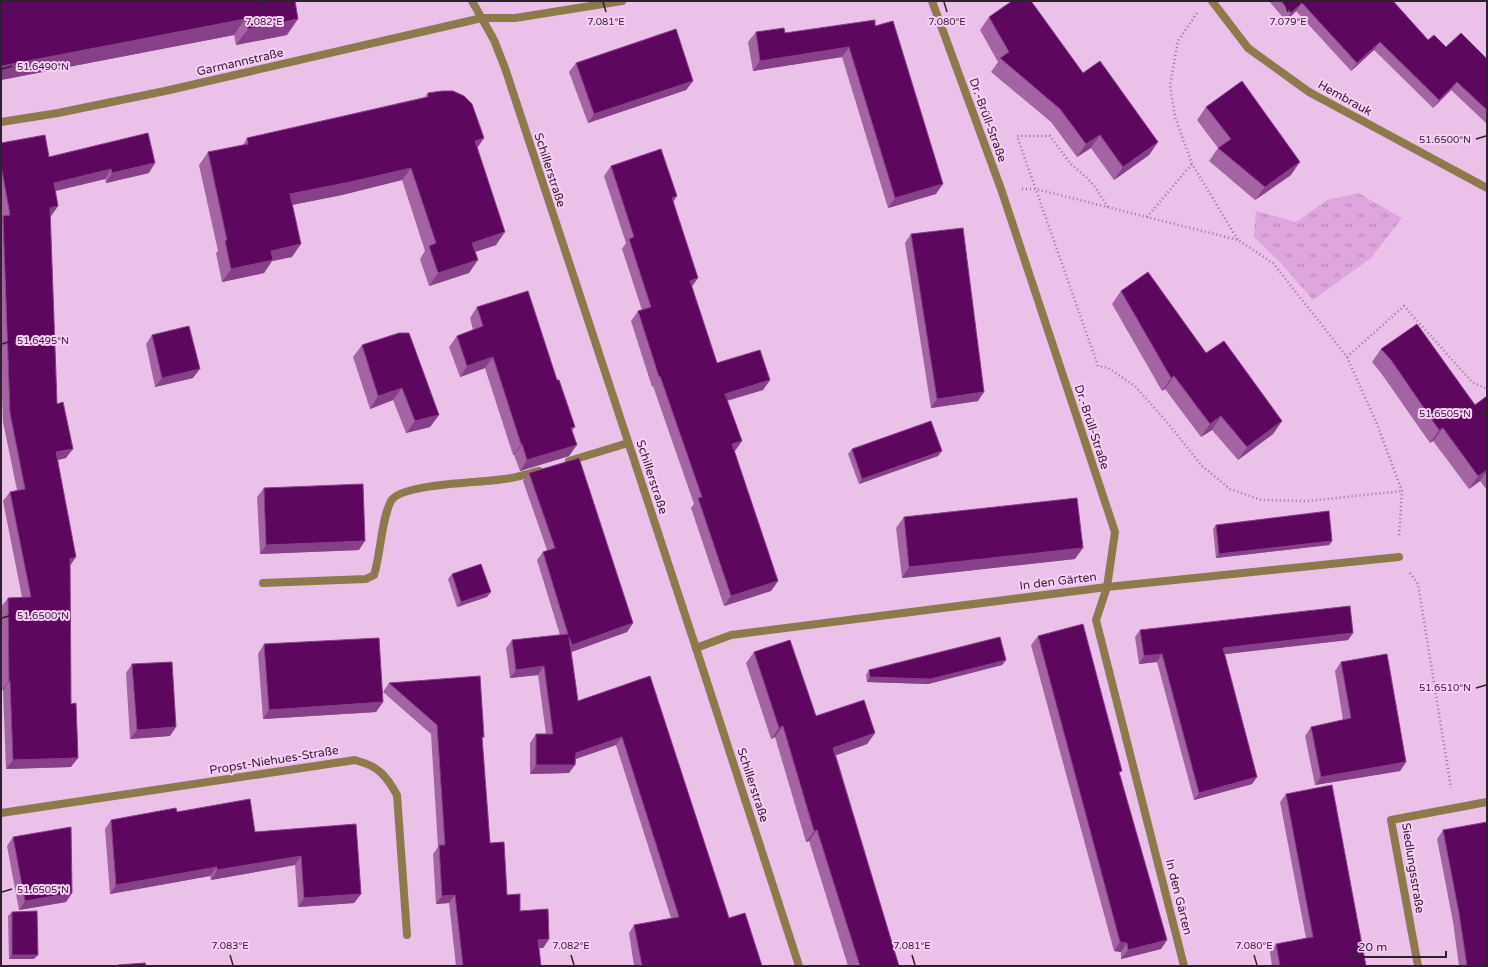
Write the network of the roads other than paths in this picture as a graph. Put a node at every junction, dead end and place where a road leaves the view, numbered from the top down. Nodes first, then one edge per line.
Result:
1 (472, 1) edge
2 (622, 1) edge
3 (932, 1) edge
4 (1212, 1) edge
5 (482, 18) junction
6 (1, 122) edge
7 (1487, 188) edge
8 (628, 443) junction
9 (560, 464) edge
10 (544, 469) edge
11 (1398, 557) road end
12 (263, 583) dead end
13 (1107, 587) junction
14 (696, 648) junction
15 (1487, 802) edge
16 (1, 813) edge
17 (407, 935) dead end
18 (799, 966) edge
19 (1184, 966) edge
20 (1418, 966) edge

1 - 5 street, Schillerstraße
2 - 5 street, Garmannstraße
3 - 13 street, Dr.-Brüll-Straße
4 - 7 street, Hembrauk
5 - 6 street, Garmannstraße
5 - 8 street, Schillerstraße
8 - 9 street
8 - 14 street, Schillerstraße
10 - 12 street
11 - 13 street
13 - 14 street, In den Gärten
13 - 19 street, In den Gärten
14 - 18 street, Schillerstraße
15 - 20 street, Siedlungsstraße
16 - 17 street, Propst-Niehues-Straße

